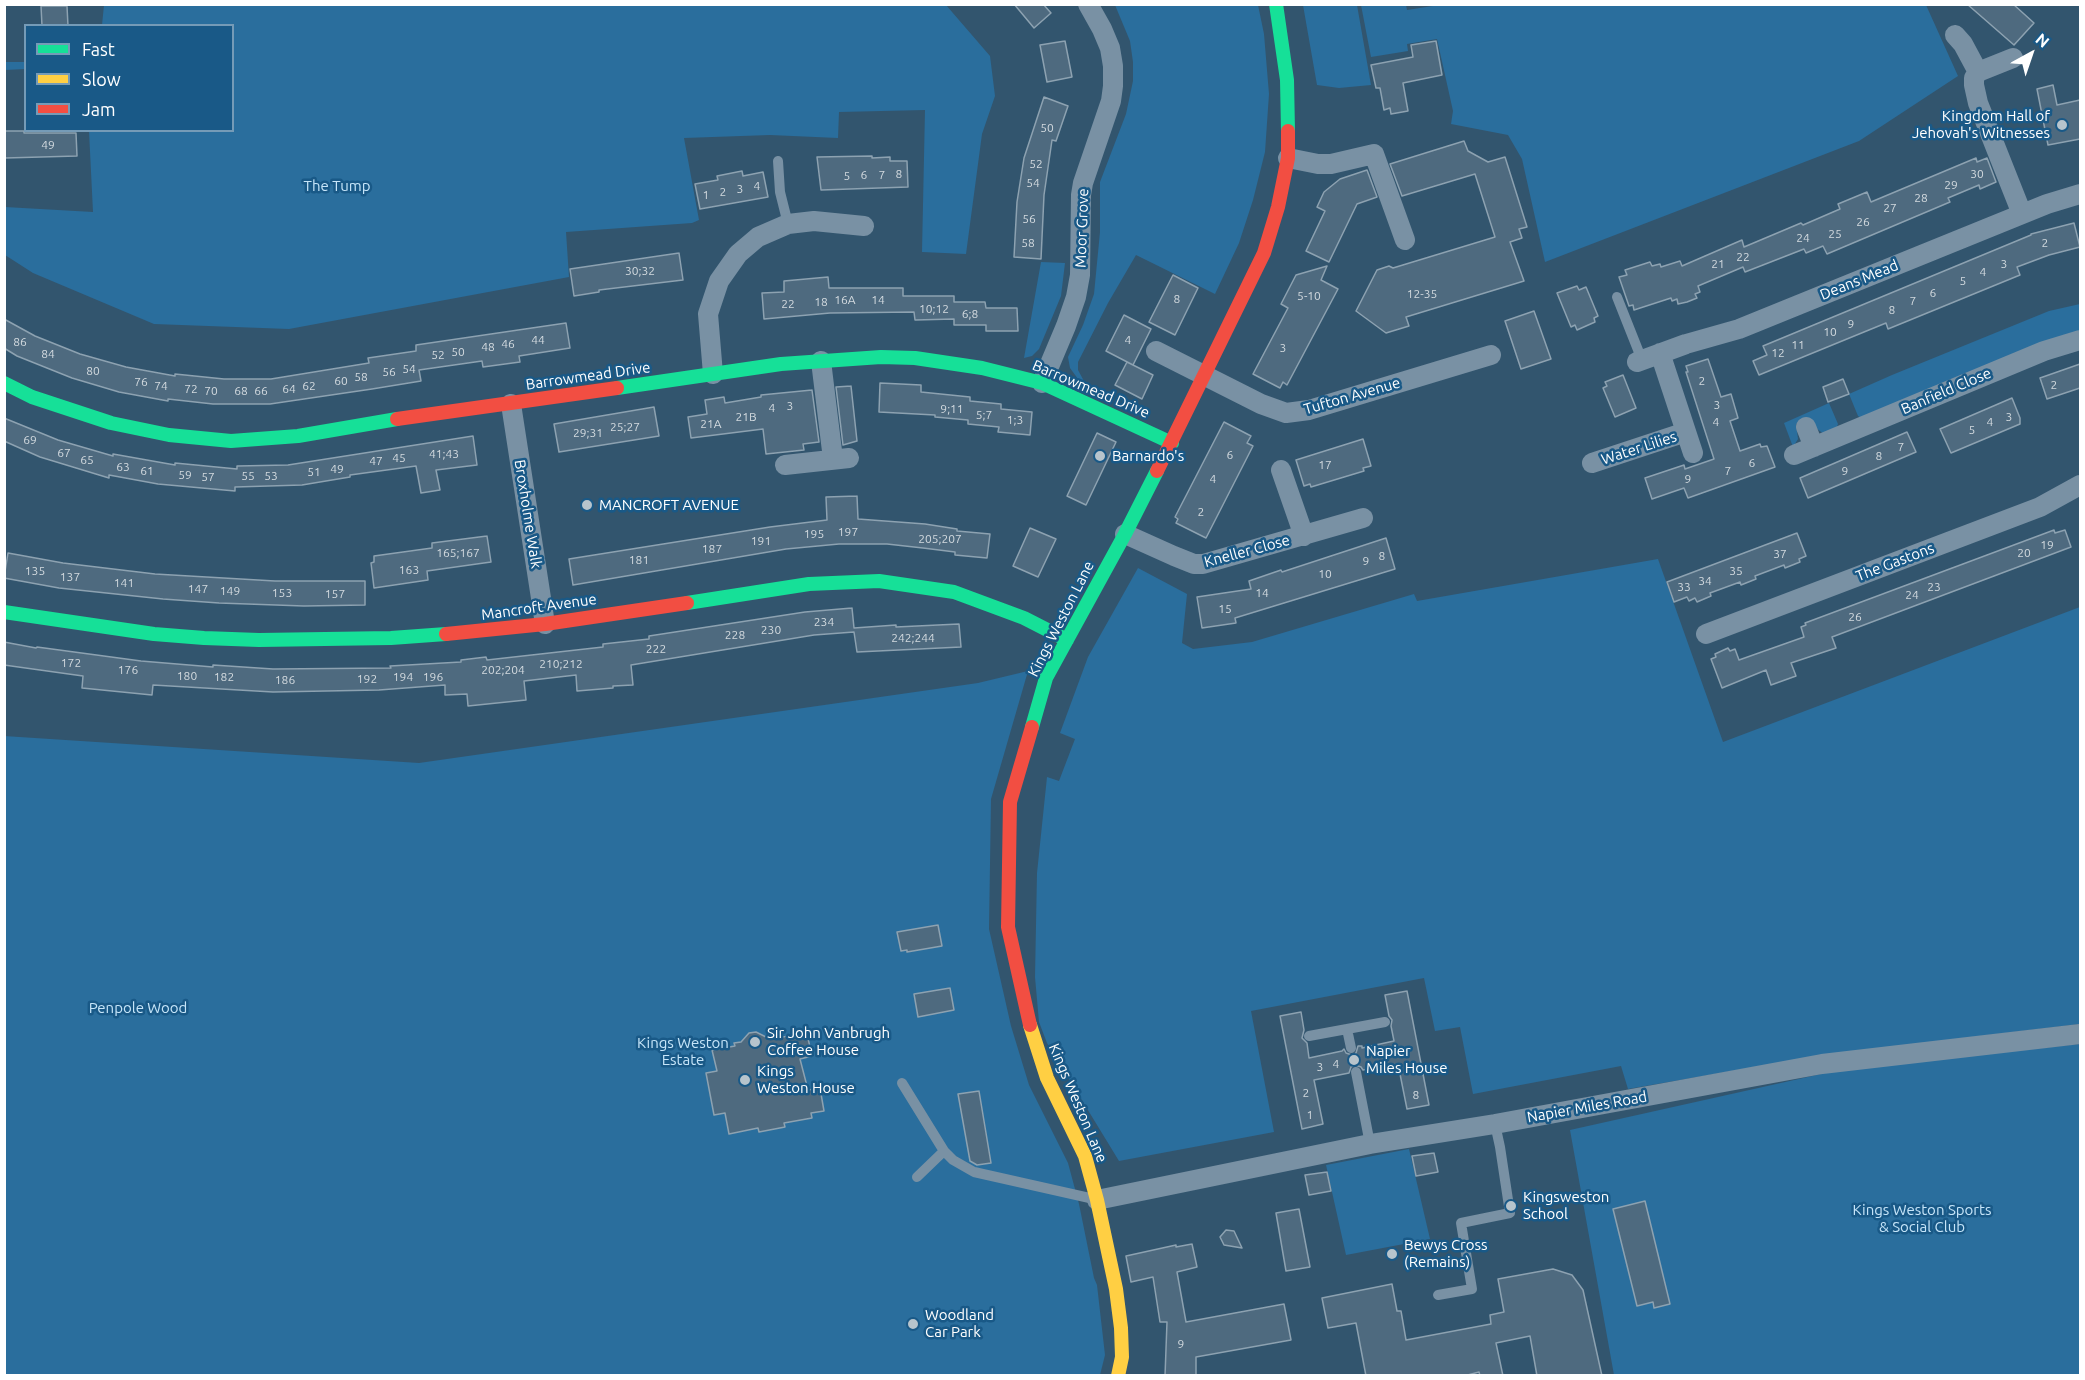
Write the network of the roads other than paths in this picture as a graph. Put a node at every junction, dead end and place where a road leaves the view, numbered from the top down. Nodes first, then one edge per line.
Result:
1 (1088, 4) edge
2 (1276, 4) edge
3 (1955, 35) dead end
4 (2013, 58) dead end
5 (1978, 72) junction
6 (1287, 158) junction
7 (778, 161) dead end
8 (2080, 194) edge
9 (2022, 214) junction
10 (788, 224) junction
11 (864, 226) dead end
12 (1405, 240) dead end
13 (1617, 297) dead end
14 (2080, 340) edge
15 (1156, 351) dead end
16 (1660, 353) junction
17 (1491, 355) dead end
18 (821, 361) junction
19 (1639, 361) joint
20 (713, 374) junction
21 (1205, 376) junction
22 (1042, 382) junction
23 (4, 383) edge
24 (511, 404) junction
25 (1806, 427) dead end
26 (1686, 432) junction
27 (1172, 443) junction
28 (1814, 447) junction
29 (1692, 453) dead end
30 (1794, 455) dead end
31 (1592, 463) dead end
32 (785, 465) dead end
33 (1281, 470) dead end
34 (2080, 485) edge
35 (1363, 518) dead end
36 (1125, 534) junction
37 (1304, 536) junction
38 (4, 612) edge
39 (545, 624) junction
40 (1706, 633) dead end
41 (1067, 640) junction
42 (1385, 1022) dead end
43 (1347, 1029) junction
44 (2080, 1034) edge
45 (1310, 1036) dead end
46 (1351, 1048) dead end
47 (1356, 1072) dead end
48 (902, 1083) dead end
49 (1495, 1124) junction
50 (1370, 1144) junction
51 (944, 1151) junction
52 (917, 1177) dead end
53 (1097, 1200) junction
54 (1438, 1295) dead end
55 (1118, 1376) edge

1 - 22 street, Moor Grove
2 - 6 street, Kings Weston Lane
3 - 5 street
4 - 5 street
5 - 9 street
6 - 12 street
6 - 21 street, Kings Weston Lane
7 - 10 lane
8 - 9 street, Deans Mead
9 - 16 street, Deans Mead
10 - 11 street
10 - 20 street
13 - 19 lane
14 - 28 street, Banfield Close
15 - 21 street, Tufton Avenue
16 - 19 street, Deans Mead
16 - 26 street
17 - 21 street, Tufton Avenue
18 - 20 street, Barrowmead Drive
18 - 22 street, Barrowmead Drive
18 - 32 street
20 - 24 street, Barrowmead Drive
21 - 27 street, Kings Weston Lane
22 - 27 street, Barrowmead Drive
23 - 24 street, Barrowmead Drive
24 - 39 street, Broxholme Walk
25 - 28 street
26 - 29 street
26 - 31 street, Water Lilies
27 - 36 street, Kings Weston Lane
28 - 30 street, Banfield Close
33 - 37 street, Kneller Close
34 - 40 street, The Gastons
35 - 37 street, Kneller Close
36 - 37 street, Kneller Close
36 - 41 street, Kings Weston Lane
38 - 39 street, Mancroft Avenue
39 - 41 street, Mancroft Avenue
41 - 53 street, Kings Weston Lane
42 - 43 lane
43 - 45 lane
43 - 46 lane
44 - 49 street, Napier Miles Road
47 - 50 lane
48 - 51 lane
49 - 50 street, Napier Miles Road
49 - 54 lane
50 - 53 street, Napier Miles Road
51 - 52 lane
51 - 53 lane
53 - 55 street, Kings Weston Lane

